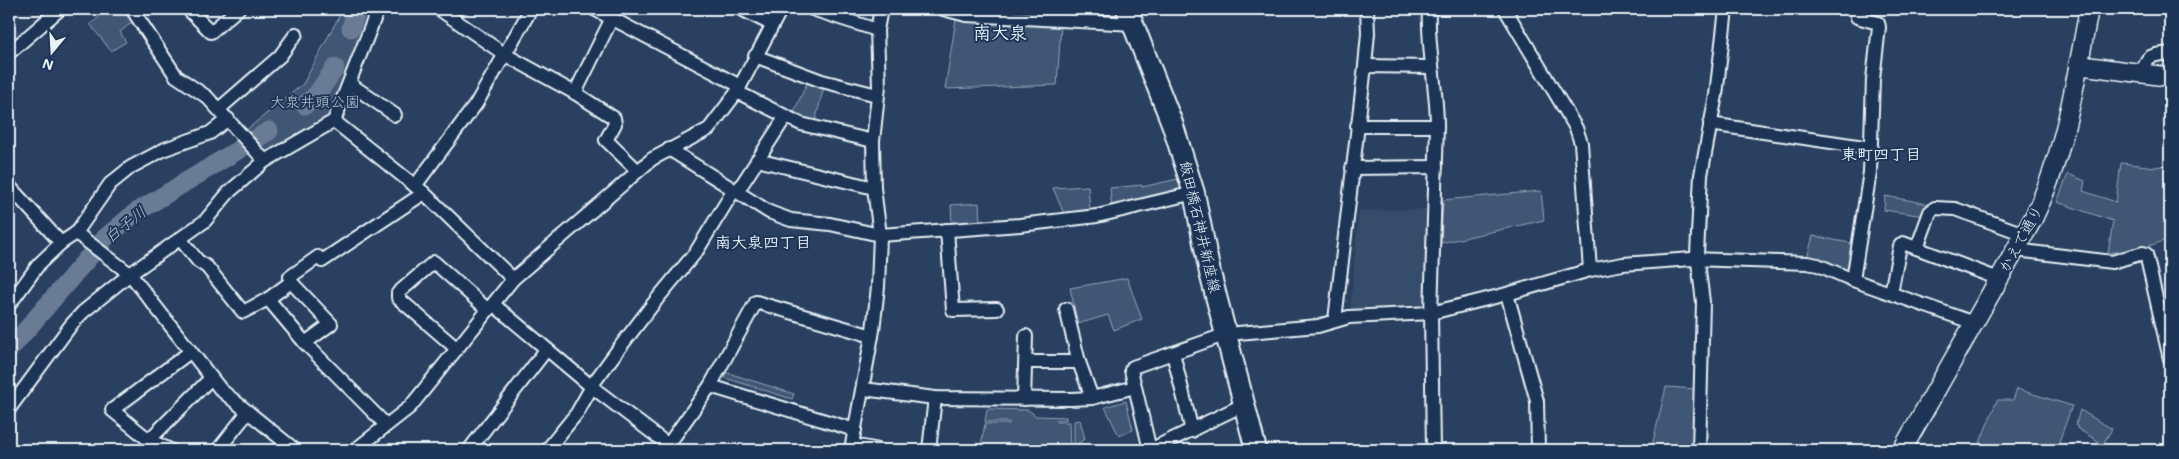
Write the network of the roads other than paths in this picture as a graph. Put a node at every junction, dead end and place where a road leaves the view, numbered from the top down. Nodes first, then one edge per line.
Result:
1 (60, 9) edge
2 (132, 9) edge
3 (188, 9) edge
4 (238, 9) edge
5 (378, 9) edge
6 (439, 9) edge
7 (529, 9) edge
8 (594, 9) edge
9 (623, 9) edge
10 (741, 9) edge
11 (781, 9) edge
12 (812, 9) edge
13 (882, 9) edge
14 (943, 9) edge
15 (1367, 9) edge
16 (1428, 9) edge
17 (1505, 9) edge
18 (1726, 9) edge
19 (1859, 9) edge
20 (2089, 9) edge
21 (1131, 16) edge
22 (614, 20) junction
23 (772, 24) junction
24 (877, 30) junction
25 (296, 34) dead end
26 (9, 53) edge
27 (2170, 53) edge
28 (504, 54) junction
29 (755, 56) junction
30 (2078, 65) junction
31 (1365, 66) junction
32 (1432, 67) junction
33 (2142, 74) junction
34 (2170, 78) edge
35 (350, 84) junction
36 (739, 89) junction
37 (575, 93) junction
38 (877, 94) junction
39 (219, 109) junction
40 (395, 115) dead end
41 (786, 116) junction
42 (228, 119) junction
43 (334, 121) junction
44 (1710, 124) junction
45 (1357, 126) junction
46 (1437, 126) junction
47 (873, 141) junction
48 (1871, 148) junction
49 (669, 149) junction
50 (757, 160) junction
51 (265, 161) junction
52 (1436, 167) junction
53 (1352, 168) junction
54 (638, 171) junction
55 (9, 186) edge
56 (874, 188) junction
57 (419, 190) junction
58 (735, 191) junction
59 (1194, 193) junction
60 (947, 230) junction
61 (76, 233) junction
62 (880, 235) junction
63 (180, 239) junction
64 (2020, 242) junction
65 (61, 244) junction
66 (1917, 248) junction
67 (1698, 260) junction
68 (1590, 270) junction
69 (130, 274) junction
70 (1999, 278) junction
71 (512, 279) junction
72 (1853, 280) junction
73 (292, 282) junction
74 (1891, 293) junction
75 (1507, 294) junction
76 (268, 298) junction
77 (9, 305) edge
78 (491, 307) junction
79 (997, 309) dead end
80 (1066, 309) dead end
81 (1431, 313) junction
82 (1335, 320) junction
83 (1974, 324) junction
84 (1226, 334) junction
85 (872, 336) junction
86 (1026, 336) dead end
87 (305, 343) junction
88 (456, 348) junction
89 (546, 350) junction
90 (190, 352) junction
91 (1173, 353) junction
92 (2170, 359) edge
93 (1026, 362) junction
94 (1079, 362) junction
95 (211, 378) junction
96 (710, 386) junction
97 (592, 387) junction
98 (1135, 387) junction
99 (863, 389) junction
100 (935, 398) junction
101 (1092, 398) junction
102 (1024, 399) junction
103 (1245, 404) junction
104 (9, 409) edge
105 (248, 412) junction
106 (386, 425) junction
107 (855, 430) junction
108 (1192, 431) junction
109 (149, 440) junction
110 (672, 448) edge
111 (852, 448) edge
112 (170, 450) edge
113 (218, 450) edge
114 (295, 450) edge
115 (355, 450) edge
116 (469, 450) edge
117 (547, 450) edge
118 (879, 450) edge
119 (929, 450) edge
120 (1256, 450) edge
121 (1433, 450) edge
122 (1538, 450) edge
123 (1699, 450) edge
124 (1902, 450) edge

1 - 26 street
2 - 39 street
3 - 4 street
5 - 35 street
6 - 28 street
7 - 28 street
8 - 22 street
9 - 22 street
10 - 23 street
11 - 23 street
12 - 24 street
13 - 24 street
14 - 21 street
15 - 31 street
16 - 32 street
17 - 68 street
18 - 44 street
19 - 48 street
20 - 30 street, かえで通り
21 - 59 main road, 飯田橋石神井新座線
22 - 36 street
22 - 37 street
23 - 29 street
24 - 38 street
25 - 39 street
27 - 33 street
28 - 37 street
28 - 57 street
29 - 36 street
29 - 38 street
30 - 33 street
30 - 64 street, かえで通り
31 - 32 street
31 - 45 street
32 - 46 street
33 - 34 street
35 - 40 street
35 - 43 street
36 - 41 street
36 - 49 street
37 - 54 street
38 - 47 street
39 - 42 street
41 - 47 street
41 - 50 street
42 - 51 street
42 - 61 street
43 - 51 street
43 - 57 street
44 - 48 street
44 - 67 street
45 - 46 street
45 - 53 street
46 - 52 street
47 - 56 street
48 - 72 street
49 - 54 street
49 - 58 street
50 - 56 street
50 - 58 street
51 - 63 street
52 - 53 street
52 - 81 street
53 - 82 street
54 - 71 street
55 - 65 street
56 - 62 street
57 - 71 street
57 - 73 street
58 - 62 street
58 - 97 street
59 - 60 street
59 - 84 main road, 飯田橋石神井新座線
60 - 62 street
60 - 79 street
61 - 65 street
61 - 69 street
62 - 85 street
63 - 69 street
63 - 76 street
64 - 66 street
64 - 70 street, かえで通り
64 - 92 street
65 - 77 street
66 - 70 street
66 - 74 street
67 - 68 street
67 - 72 street
67 - 123 street
68 - 75 street
69 - 90 street
69 - 104 street
70 - 83 street, かえで通り
71 - 78 street
72 - 74 street
73 - 76 street
73 - 87 street
74 - 83 street
75 - 81 street
75 - 122 street
76 - 87 street
78 - 88 street
78 - 88 street
78 - 89 street
80 - 94 street
81 - 82 street
81 - 121 street
82 - 84 street
83 - 124 street, かえで通り
84 - 91 street
84 - 103 main road, 飯田橋石神井新座線
85 - 96 street
85 - 99 street
86 - 93 street
87 - 106 street
88 - 106 street
89 - 97 street
89 - 116 street
90 - 95 street
90 - 109 street
91 - 98 street
91 - 108 street
93 - 94 street
93 - 102 street
94 - 101 street
95 - 105 street
95 - 109 street
96 - 107 street
96 - 110 street
97 - 110 street
97 - 117 street
98 - 101 street
98 - 108 street
99 - 100 street
99 - 107 street
100 - 102 street
100 - 119 street
101 - 102 street
103 - 108 street
103 - 120 main road, 飯田橋石神井新座線
105 - 113 street
105 - 114 street
106 - 115 street
107 - 111 street
109 - 112 street
111 - 118 street

